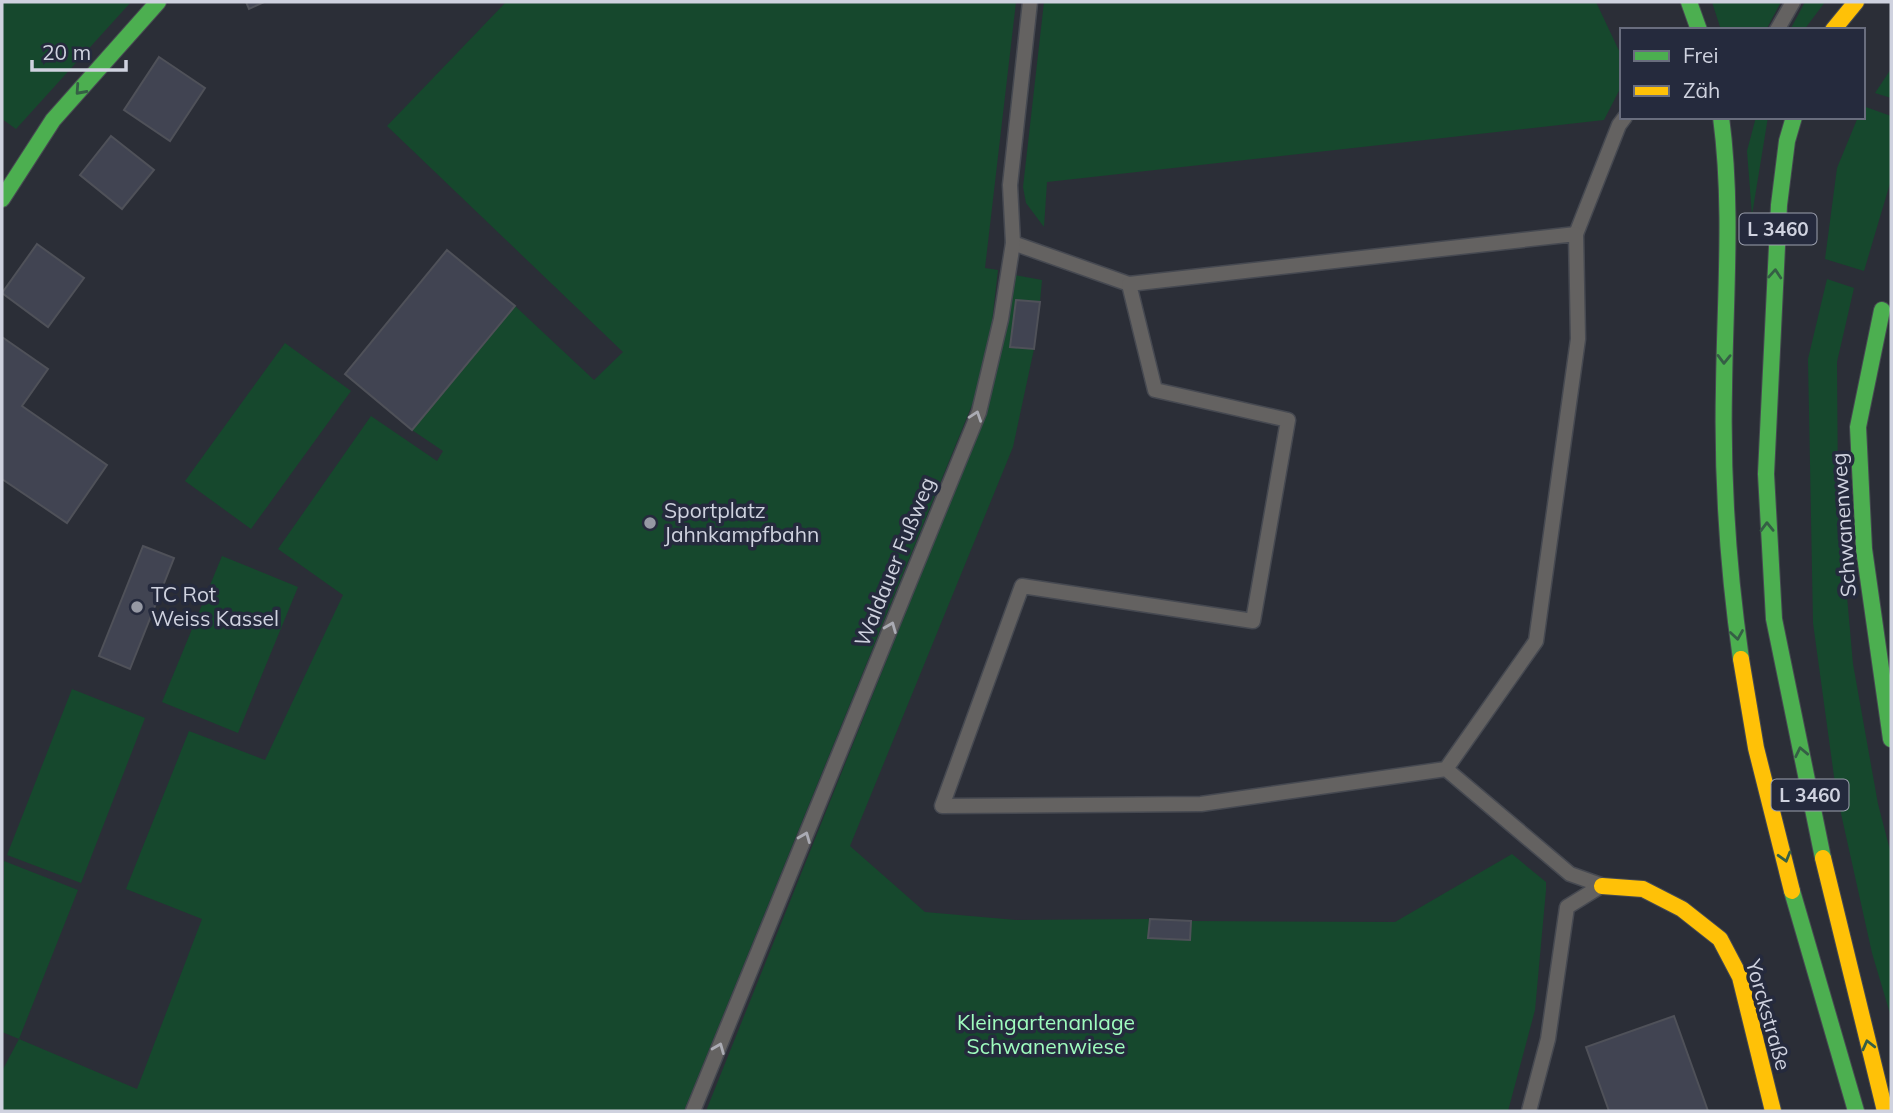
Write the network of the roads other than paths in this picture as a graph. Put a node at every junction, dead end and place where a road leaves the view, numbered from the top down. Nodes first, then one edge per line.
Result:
1 (158, 2) edge
2 (1030, 2) edge
3 (1689, 2) edge
4 (1793, 2) edge
5 (1856, 2) edge
6 (1698, 28) edge
7 (1778, 28) edge
8 (1835, 28) edge
9 (1624, 119) edge
10 (1721, 119) edge
11 (1738, 119) edge
12 (1793, 119) edge
13 (1727, 157) junction
14 (2, 199) edge
15 (1576, 234) junction
16 (1013, 243) junction
17 (1129, 284) junction
18 (1887, 310) edge
19 (1884, 649) edge
20 (1891, 739) edge
21 (1446, 769) junction
22 (1602, 886) junction
23 (693, 1111) edge
24 (1529, 1111) edge
25 (1773, 1111) edge
26 (1856, 1111) edge
27 (1885, 1111) edge

1 -> 14 main road
2 - 16 lane, Waldauer Fußweg
3 - 6 main road
4 - 7 lane
5 - 8 main road
9 - 15 lane
10 - 13 main road, L 3460
11 - 13 lane
27 -> 12 main road, L 3460
13 -> 26 main road, L 3460
15 - 17 lane
15 - 21 lane
16 - 17 lane
23 -> 16 lane, Waldauer Fußweg
17 - 21 lane
18 - 19 main road, Schwanenweg
19 - 20 main road, Schwanenweg
21 - 22 lane
22 - 24 lane
22 - 25 main road, Yorckstraße

